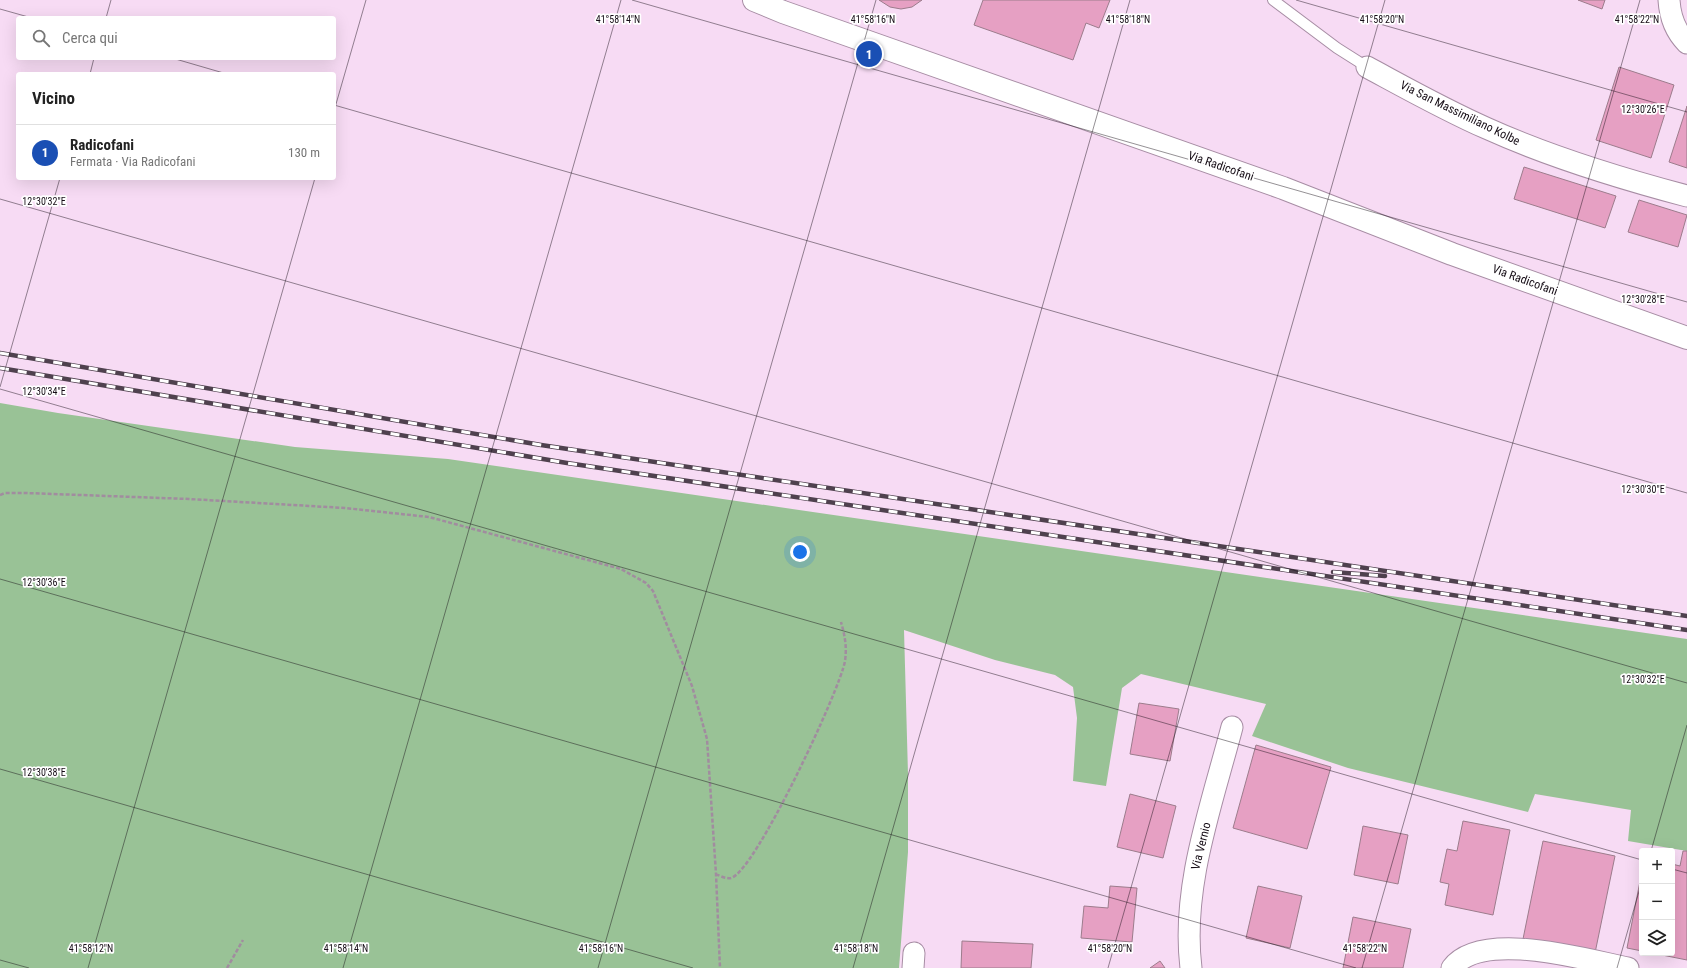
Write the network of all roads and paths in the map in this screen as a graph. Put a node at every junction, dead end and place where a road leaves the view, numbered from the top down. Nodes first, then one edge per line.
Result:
1 (754, 0) edge
2 (1273, 0) edge
3 (1669, 0) edge
4 (784, 6) edge
5 (1687, 42) edge
6 (1367, 67) joint
7 (1687, 196) edge
8 (1687, 338) edge
9 (0, 495) edge
10 (841, 622) dead end
11 (1232, 727) dead end
12 (716, 874) junction
13 (243, 940) dead end
14 (227, 968) edge
15 (720, 968) edge
16 (1191, 968) edge
17 (1452, 968) edge
18 (1628, 968) edge

1 - 4 street, Via Radicofani
2 - 6 lane, Via San Massimiliano Kolbe
3 - 5 street
4 - 8 street, Via Radicofani
6 - 7 street, Via San Massimiliano Kolbe
9 - 12 path
10 - 12 path
11 - 16 street, Via Vernio
12 - 15 path
13 - 14 path
17 - 18 street

